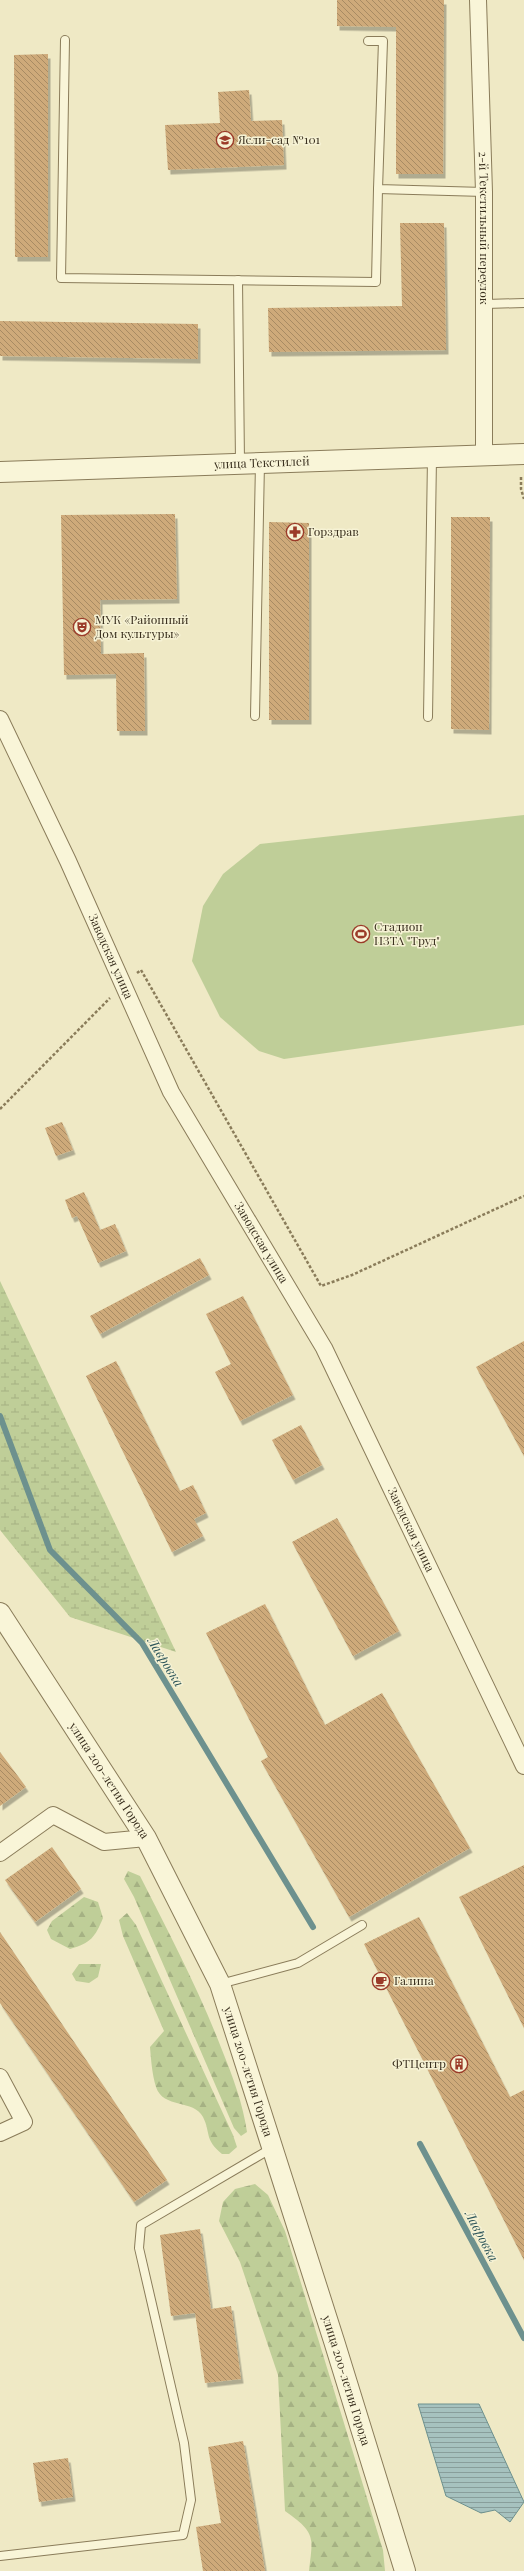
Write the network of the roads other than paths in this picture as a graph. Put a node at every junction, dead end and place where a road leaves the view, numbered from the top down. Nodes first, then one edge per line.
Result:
1 (478, 0) edge
2 (65, 40) dead end
3 (368, 41) dead end
4 (378, 189) junction
5 (484, 192) junction
6 (238, 280) junction
7 (524, 303) edge
8 (486, 304) junction
9 (524, 454) edge
10 (484, 455) junction
11 (432, 457) junction
12 (240, 463) junction
13 (260, 463) junction
14 (0, 472) edge
15 (255, 716) dead end
16 (428, 717) dead end
17 (0, 719) edge
18 (0, 1613) edge
19 (524, 1766) edge
20 (146, 1838) junction
21 (0, 1853) edge
22 (362, 1925) dead end
23 (220, 1984) junction
24 (0, 2077) edge
25 (0, 2133) edge
26 (272, 2148) junction
27 (0, 2556) edge
28 (405, 2571) edge

1 - 5 street, 2-й Текстильный переулок
2 - 6 lane
3 - 4 lane
4 - 5 lane
4 - 6 lane
5 - 8 street, 2-й Текстильный переулок
6 - 12 lane
7 - 8 lane
8 - 10 street, 2-й Текстильный переулок
9 - 10 street, улица Текстилей
10 - 11 street, улица Текстилей
11 - 13 street, улица Текстилей
11 - 16 lane
12 - 13 street, улица Текстилей
12 - 14 street, улица Текстилей
13 - 15 lane
17 - 19 street, Заводская улица
18 - 20 street, улица 200-летия Города
20 - 21 street
20 - 23 street, улица 200-летия Города
22 - 23 lane
23 - 26 street, улица 200-летия Города
24 - 25 street
26 - 27 lane
26 - 28 street, улица 200-летия Города

